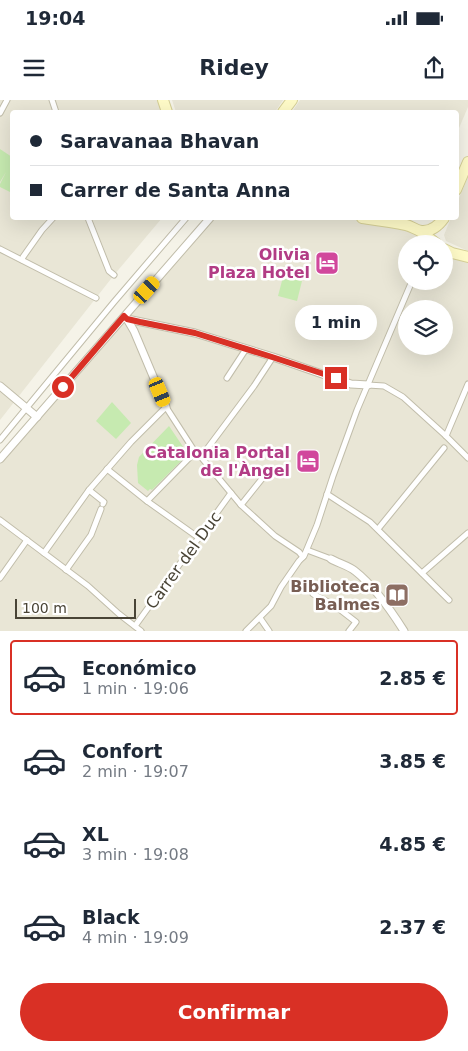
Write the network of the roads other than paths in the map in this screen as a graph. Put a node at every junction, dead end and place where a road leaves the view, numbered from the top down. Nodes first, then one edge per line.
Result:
1 (7, 100) edge
2 (0, 113) edge
3 (468, 162) edge
4 (459, 183) edge
5 (50, 220) edge
6 (89, 220) edge
7 (184, 220) edge
8 (208, 220) edge
9 (375, 220) edge
10 (442, 220) edge
11 (420, 231) junction
12 (425, 235) edge
13 (0, 249) edge
14 (453, 253) edge
15 (468, 257) edge
16 (22, 260) junction
17 (114, 275) dead end
18 (408, 290) edge
19 (96, 298) dead end
20 (128, 319) junction
21 (246, 349) junction
22 (272, 357) junction
23 (227, 378) dead end
24 (468, 384) edge
25 (368, 385) junction
26 (0, 386) edge
27 (26, 407) junction
28 (166, 407) junction
29 (38, 417) junction
30 (0, 440) edge
31 (448, 440) junction
32 (444, 448) dead end
33 (195, 452) junction
34 (201, 457) junction
35 (468, 458) edge
36 (0, 459) edge
37 (107, 469) junction
38 (269, 470) dead end
39 (88, 490) junction
40 (231, 493) junction
41 (327, 494) junction
42 (147, 501) junction
43 (241, 505) junction
44 (0, 520) edge
45 (378, 530) junction
46 (468, 533) edge
47 (200, 538) junction
48 (27, 540) junction
49 (307, 550) junction
50 (44, 553) junction
51 (303, 557) junction
52 (331, 560) joint
53 (66, 570) junction
54 (422, 573) junction
55 (0, 578) edge
56 (313, 594) dead end
57 (449, 600) dead end
58 (260, 618) junction
59 (136, 626) junction
60 (142, 631) edge
61 (246, 631) edge
62 (268, 631) edge
63 (350, 631) edge
64 (404, 631) edge

1 - 2 street
3 - 4 main road
5 - 16 street
6 - 17 street
7 - 27 street
8 - 20 street
9 - 11 main road
10 - 11 main road
11 - 12 main road
13 - 16 street
14 - 15 main road
16 - 19 street
18 - 25 street
20 - 21 street
20 - 28 street
20 - 29 street
21 - 22 street
21 - 23 street
22 - 25 street
22 - 34 street
24 - 31 street
25 - 31 street
25 - 41 street
26 - 27 street
27 - 29 street
27 - 30 street
28 - 33 street
28 - 37 street
29 - 36 street
31 - 35 street
32 - 45 street
33 - 34 street
33 - 42 street
34 - 40 street
37 - 39 street
37 - 42 street
38 - 43 street
39 - 50 street
39 - 53 street
40 - 43 street
40 - 47 street, Carrer del Duc
41 - 45 street
41 - 49 street
42 - 47 street
43 - 51 street
44 - 48 street
45 - 54 street
46 - 54 street
47 - 59 street, Carrer del Duc
48 - 50 street
48 - 55 street
49 - 51 street
49 - 52 street
50 - 53 street
51 - 58 street
52 - 64 street
53 - 59 street
54 - 57 street
56 - 63 street
58 - 61 street
58 - 62 street
59 - 60 street

